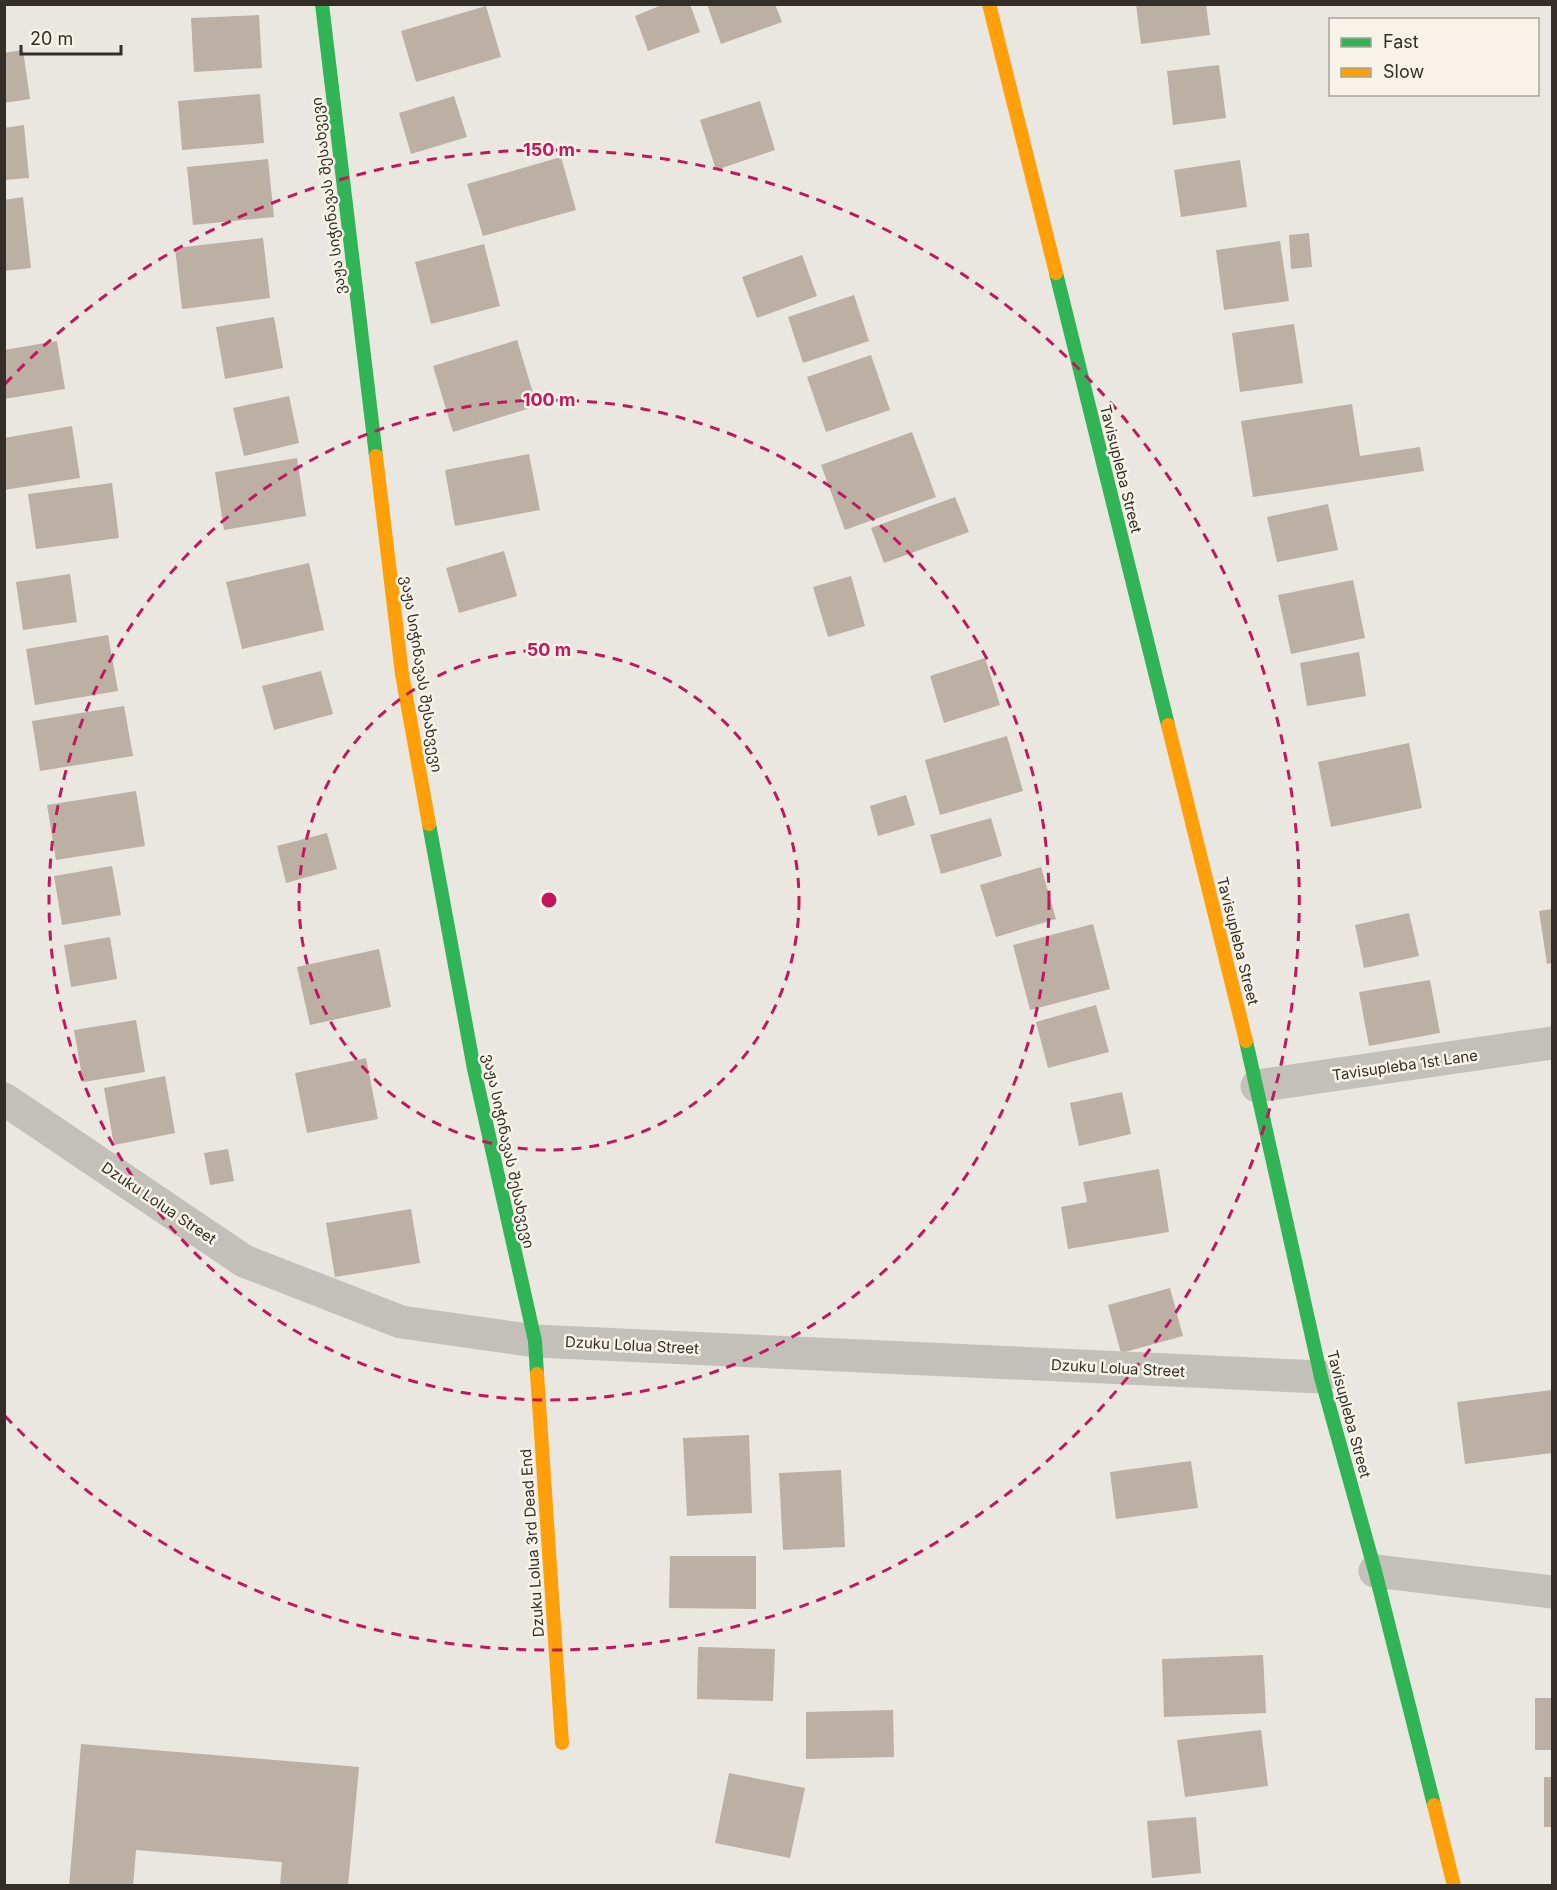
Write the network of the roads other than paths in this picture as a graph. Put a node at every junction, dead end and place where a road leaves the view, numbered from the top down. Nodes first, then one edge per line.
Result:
1 (322, 4) edge
2 (989, 4) edge
3 (1552, 1043) edge
4 (1257, 1086) junction
5 (4, 1099) edge
6 (535, 1341) junction
7 (1321, 1377) junction
8 (1375, 1571) junction
9 (1552, 1592) edge
10 (562, 1743) dead end
11 (1454, 1886) edge

1 - 6 main road, ვაჟა სიჭინავას შესახვევი
2 - 4 main road, Tavisupleba Street
3 - 4 street, Tavisupleba 1st Lane
4 - 7 main road, Tavisupleba Street
5 - 6 street, Dzuku Lolua Street
6 - 7 street, Dzuku Lolua Street
6 - 10 main road, Dzuku Lolua 3rd Dead End
7 - 8 main road, Tavisupleba Street
8 - 9 street
8 - 11 main road, Tavisupleba Street

